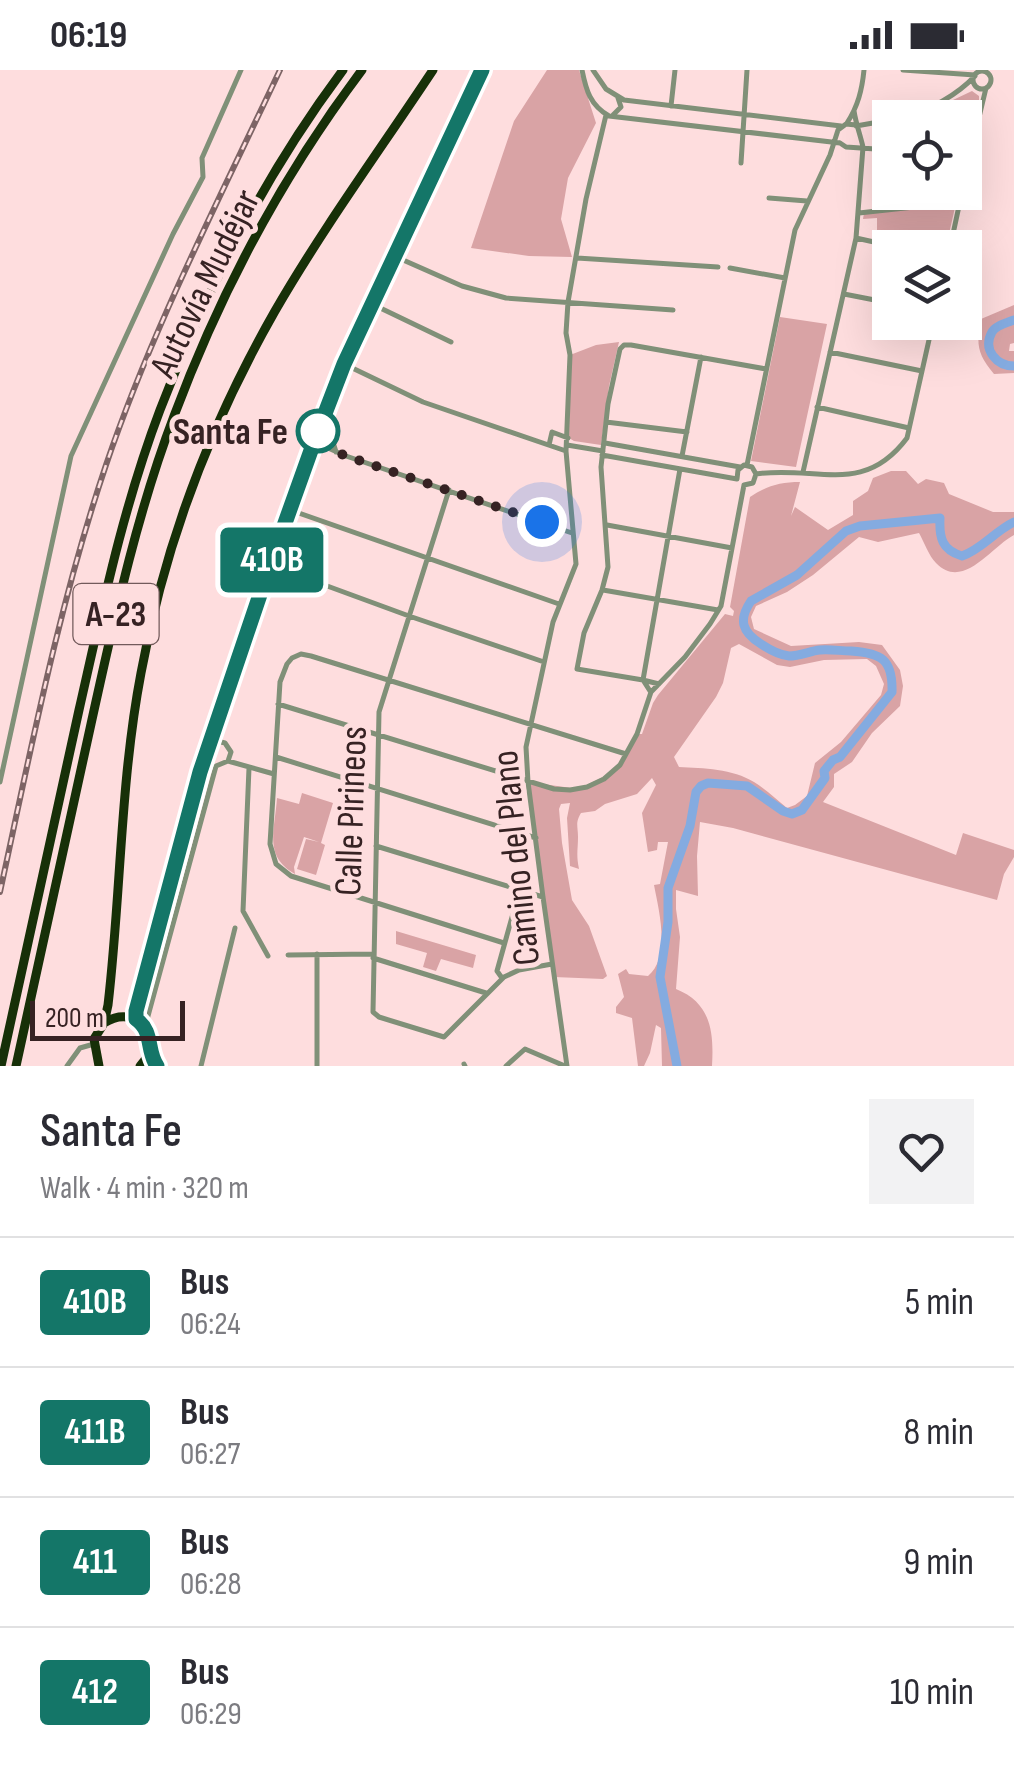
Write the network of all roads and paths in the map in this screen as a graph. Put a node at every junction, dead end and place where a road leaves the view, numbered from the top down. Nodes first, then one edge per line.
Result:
1 (241, 70) edge
2 (343, 70) edge
3 (362, 70) edge
4 (433, 70) edge
5 (482, 70) edge
6 (582, 70) edge
7 (593, 70) edge
8 (675, 70) edge
9 (747, 70) edge
10 (864, 70) edge
11 (903, 70) edge
12 (996, 70) edge
13 (933, 71) edge
14 (978, 73) edge
15 (958, 75) junction
16 (991, 78) junction
17 (965, 86) junction
18 (976, 86) junction
19 (986, 88) junction
20 (616, 96) junction
21 (944, 100) edge
22 (982, 103) edge
23 (670, 106) junction
24 (854, 111) junction
25 (606, 114) junction
26 (745, 115) junction
27 (872, 123) edge
28 (844, 125) junction
29 (856, 125) junction
30 (872, 126) edge
31 (744, 132) junction
32 (861, 136) junction
33 (839, 142) junction
34 (855, 146) junction
35 (863, 146) junction
36 (872, 147) edge
37 (742, 163) dead end
38 (770, 198) dead end
39 (807, 201) junction
40 (886, 210) edge
41 (858, 213) junction
42 (856, 238) junction
43 (872, 241) edge
44 (394, 256) junction
45 (577, 258) junction
46 (718, 267) dead end
47 (730, 268) dead end
48 (784, 278) junction
49 (844, 294) junction
50 (872, 299) edge
51 (568, 302) junction
52 (371, 304) junction
53 (673, 310) dead end
54 (929, 340) edge
55 (451, 342) dead end
56 (830, 352) junction
57 (701, 357) junction
58 (344, 364) junction
59 (766, 369) junction
60 (922, 370) junction
61 (817, 408) junction
62 (606, 422) junction
63 (909, 428) junction
64 (319, 430) junction
65 (686, 432) junction
66 (314, 442) junction
67 (604, 443) junction
68 (548, 444) junction
69 (567, 445) junction
70 (336, 452) junction
71 (602, 453) junction
72 (682, 456) junction
73 (743, 466) junction
74 (680, 469) junction
75 (803, 472) junction
76 (756, 474) junction
77 (737, 478) junction
78 (744, 485) junction
79 (450, 490) junction
80 (290, 510) junction
81 (606, 524) junction
82 (572, 533) junction
83 (668, 534) junction
84 (732, 548) junction
85 (427, 559) junction
86 (270, 565) junction
87 (602, 590) junction
88 (656, 600) junction
89 (559, 604) junction
90 (718, 610) junction
91 (409, 616) junction
92 (544, 662) junction
93 (389, 680) junction
94 (644, 680) junction
95 (659, 684) junction
96 (651, 692) junction
97 (278, 704) junction
98 (531, 724) junction
99 (378, 735) junction
100 (211, 740) junction
101 (626, 754) junction
102 (276, 757) junction
103 (228, 761) junction
104 (250, 768) junction
105 (275, 774) junction
106 (0, 782) edge
107 (528, 782) junction
108 (376, 788) junction
109 (536, 838) junction
110 (376, 846) junction
111 (519, 892) junction
112 (543, 897) junction
113 (375, 903) junction
114 (236, 928) dead end
115 (504, 943) junction
116 (317, 954) junction
117 (288, 955) dead end
118 (268, 956) dead end
119 (373, 956) junction
120 (552, 964) junction
121 (503, 978) junction
122 (486, 993) junction
123 (104, 1023) junction
124 (140, 1023) junction
125 (94, 1044) junction
126 (150, 1053) junction
127 (101, 1064) edge
128 (1, 1066) edge
129 (16, 1066) edge
130 (67, 1066) edge
131 (140, 1066) edge
132 (158, 1066) edge
133 (201, 1066) edge
134 (317, 1066) edge
135 (506, 1066) edge
136 (566, 1066) edge

1 - 106 street
2 - 128 highway, Autovía Mudéjar / A-23
3 - 129 highway, Autovía Mudéjar / A-23
4 - 123 highway
5 - 44 highway
6 - 25 street
7 - 20 street
8 - 23 street
9 - 26 street
10 - 24 street
11 - 13 street
12 - 16 street
13 - 15 street
14 - 15 street
14 - 16 street
14 - 17 street
14 - 18 street
15 - 17 street
16 - 19 street
17 - 18 street
17 - 21 street
18 - 19 street
19 - 22 street
20 - 23 street
20 - 25 street
20 - 25 street
23 - 26 street
24 - 28 street
24 - 29 street
25 - 31 street
25 - 45 street, Camino del Plano
26 - 28 street
26 - 31 street
27 - 29 street
28 - 29 street
28 - 33 street
29 - 32 street
30 - 32 street
31 - 33 street
31 - 37 street
32 - 34 street
32 - 35 street
33 - 34 street
33 - 39 street
34 - 35 street
35 - 36 street
35 - 41 street
38 - 39 street
39 - 48 street
40 - 41 street
41 - 42 street
42 - 43 street
42 - 49 street
44 - 51 street
44 - 52 highway
45 - 46 street
45 - 51 street, Camino del Plano
47 - 48 street
48 - 59 street
49 - 50 street
49 - 56 street
51 - 53 street
51 - 69 street, Camino del Plano
52 - 55 street
52 - 58 highway
54 - 60 street
56 - 60 street
56 - 61 street
57 - 59 street
57 - 62 street
57 - 65 street
58 - 64 highway
58 - 68 street
59 - 73 street
60 - 63 street
61 - 63 street
61 - 75 street
62 - 65 street
62 - 67 street
63 - 75 street
64 - 66 highway
64 - 70 street
65 - 72 street
66 - 70 street
66 - 80 highway
67 - 71 street
67 - 72 street
68 - 69 street
68 - 69 street
69 - 71 street
69 - 82 street, Camino del Plano
70 - 79 street
71 - 74 street
71 - 81 street
72 - 73 street
73 - 76 street
73 - 77 street
74 - 77 street
74 - 83 street
75 - 76 street
76 - 78 street
77 - 78 street
78 - 84 street
79 - 82 street
79 - 85 street, Calle Pirineos
80 - 85 street
80 - 86 highway
81 - 83 street
81 - 87 street
82 - 89 street, Camino del Plano
83 - 84 street
83 - 88 street
84 - 90 street
85 - 89 street
85 - 91 street, Calle Pirineos
86 - 91 street
86 - 100 highway
87 - 88 street
87 - 94 street
88 - 90 street
88 - 94 street
89 - 92 street, Camino del Plano
90 - 95 street
91 - 92 street
91 - 93 street, Calle Pirineos
92 - 98 street, Camino del Plano
93 - 97 street
93 - 98 street
93 - 99 street, Calle Pirineos
94 - 95 street
94 - 96 street
95 - 96 street
96 - 101 street
97 - 99 street
97 - 102 street
98 - 101 street
98 - 107 street, Camino del Plano
99 - 107 street
99 - 108 street, Calle Pirineos
100 - 103 street
100 - 124 highway
101 - 107 street
102 - 105 street
102 - 108 street
103 - 104 street
103 - 124 street
104 - 105 street
104 - 118 street
105 - 113 street
107 - 109 street, Camino del Plano
108 - 109 street
108 - 110 street, Calle Pirineos
109 - 112 street, Camino del Plano
110 - 111 street
110 - 113 street, Calle Pirineos
111 - 112 street
111 - 115 street
112 - 120 street, Camino del Plano
113 - 115 street
113 - 119 street, Calle Pirineos
114 - 133 street
115 - 121 street
116 - 117 street
116 - 119 street
116 - 134 street
119 - 122 street
119 - 122 street, Calle Pirineos
120 - 121 street
120 - 136 street, Camino del Plano
121 - 122 street
123 - 124 highway
123 - 125 highway
124 - 126 highway
125 - 127 highway
125 - 130 street
126 - 131 highway
126 - 132 street
135 - 136 street

